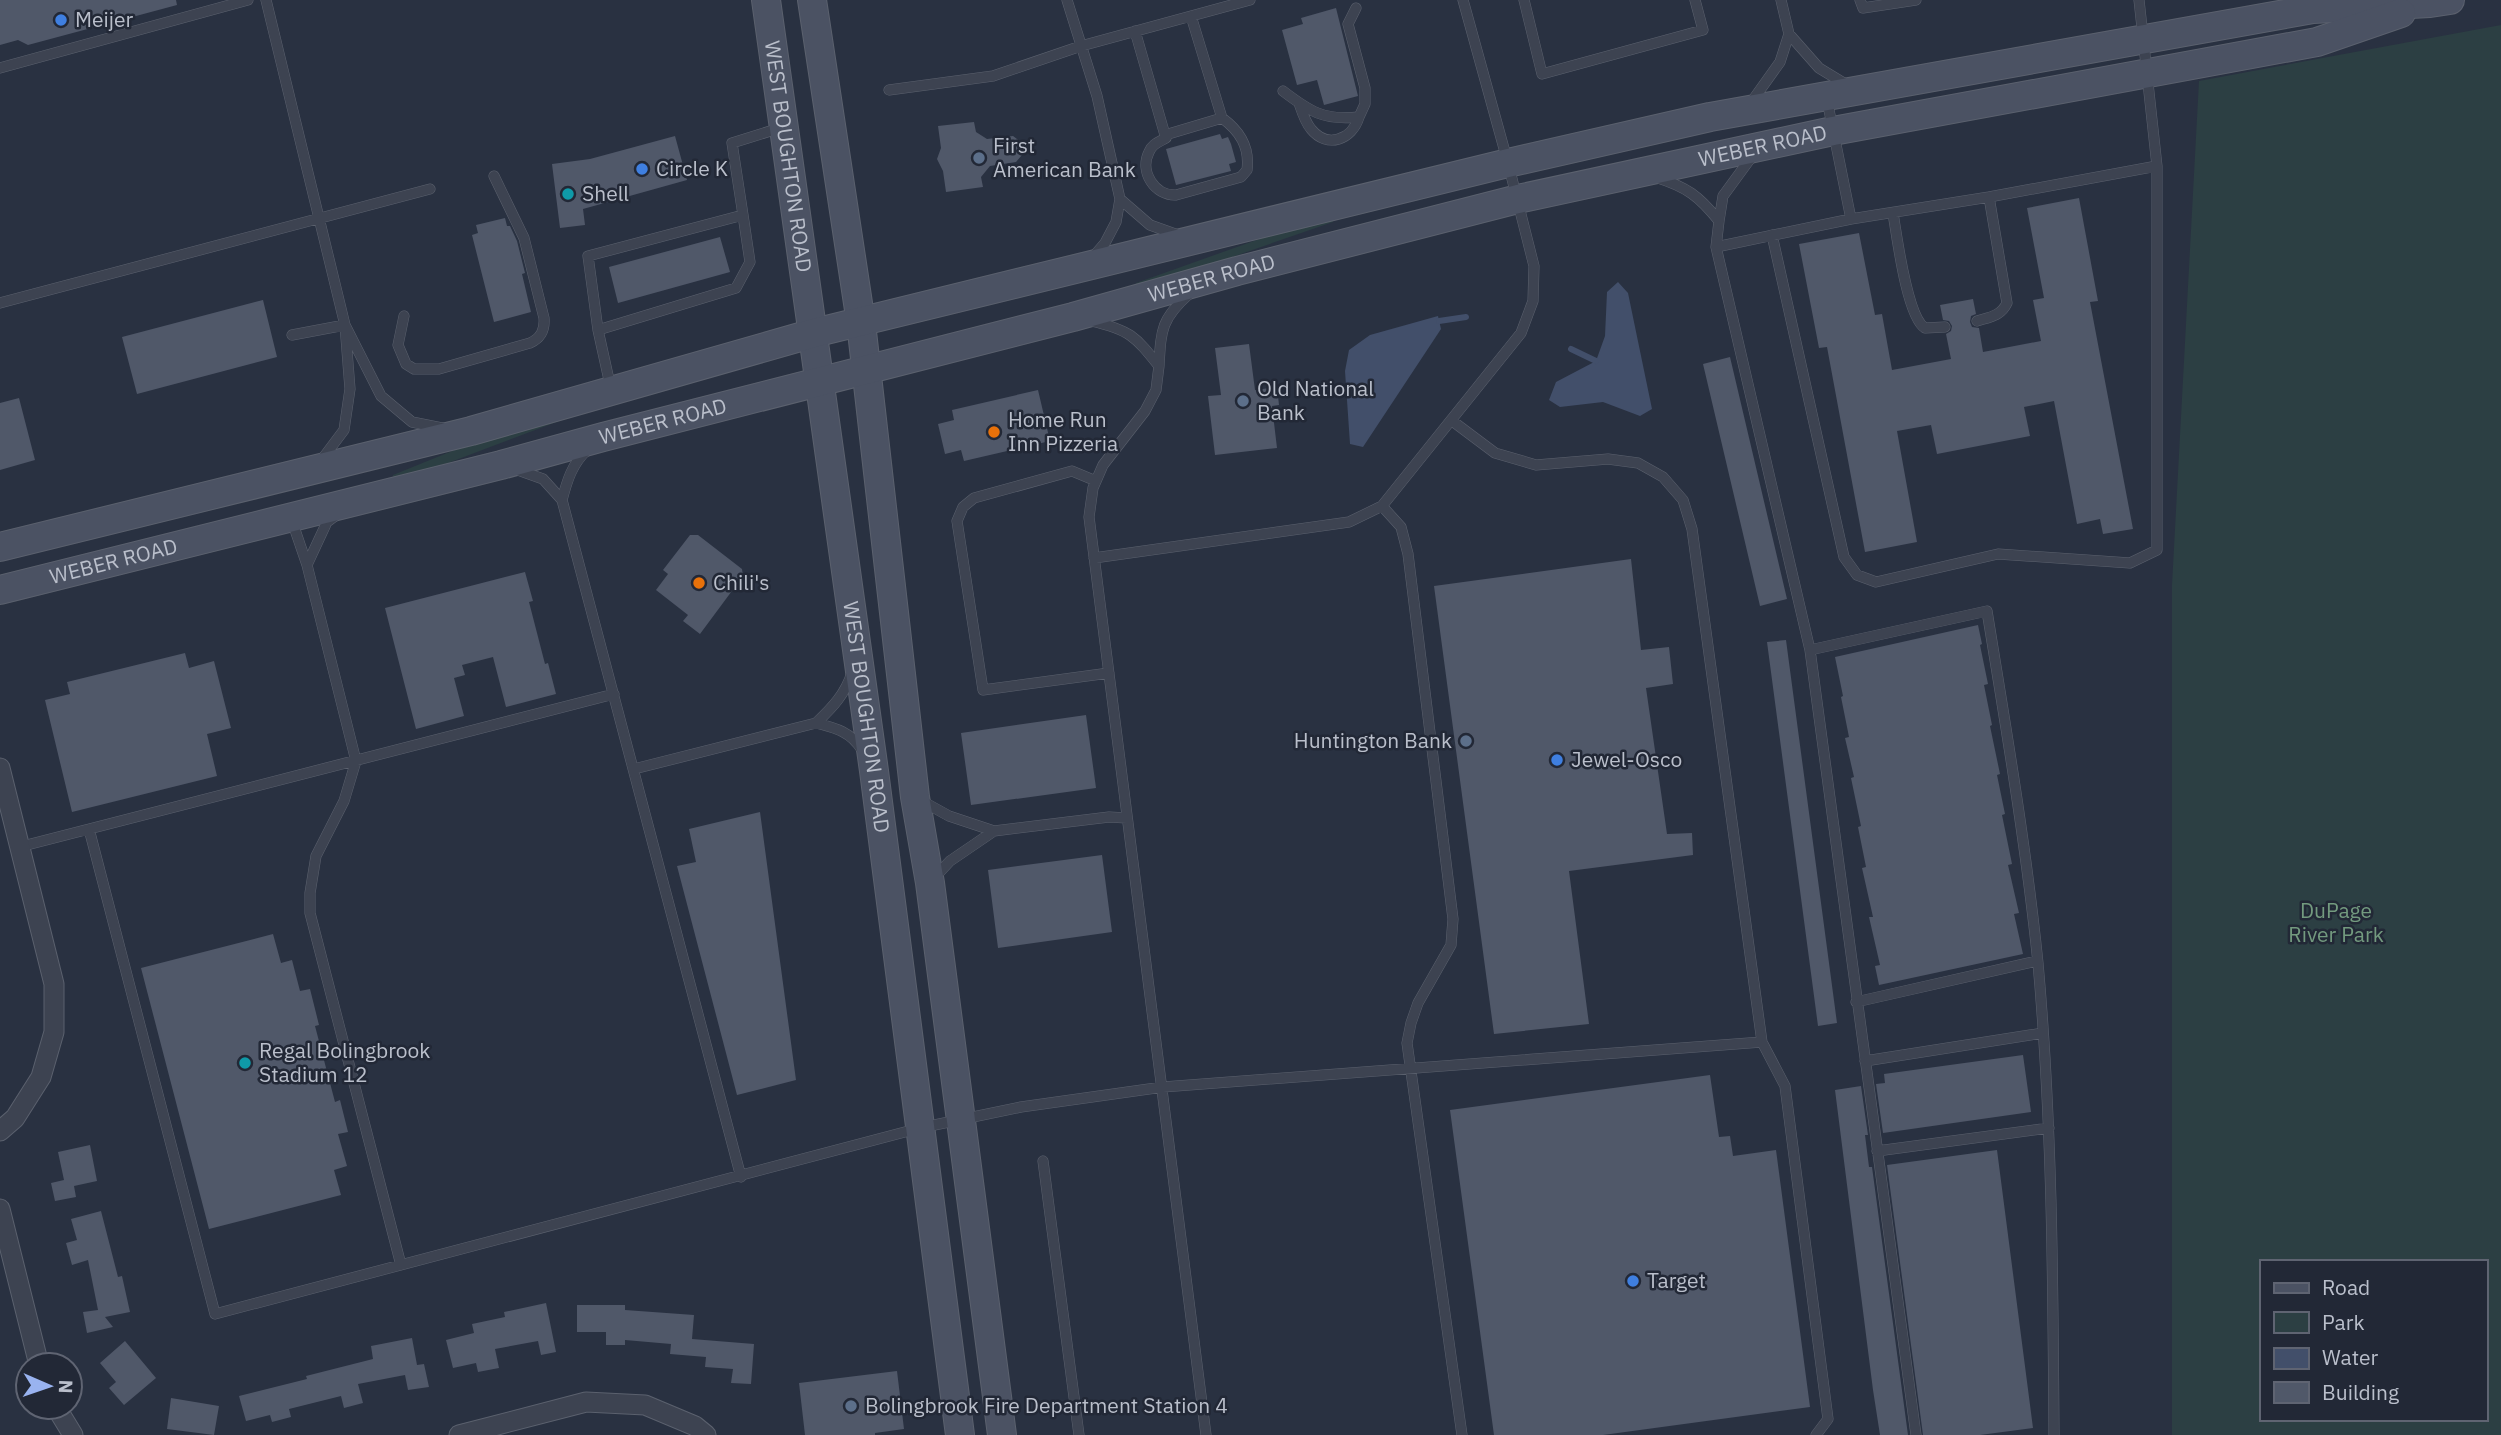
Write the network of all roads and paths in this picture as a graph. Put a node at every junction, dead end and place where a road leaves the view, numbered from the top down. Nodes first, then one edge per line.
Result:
1 (248, 0) edge
2 (266, 0) edge
3 (766, 0) edge
4 (812, 0) edge
5 (1067, 0) edge
6 (1250, 0) edge
7 (1463, 0) edge
8 (1524, 0) edge
9 (1695, 0) edge
10 (1781, 0) edge
11 (1860, 0) edge
12 (1916, 0) edge
13 (2139, 0) edge
14 (2440, 2) edge
15 (1356, 8) dead end
16 (1191, 16) junction
17 (1135, 31) junction
18 (1788, 34) junction
19 (2142, 39) junction
20 (1082, 46) junction
21 (0, 68) edge
22 (2147, 74) junction
23 (889, 90) dead end
24 (1283, 91) dead end
25 (1857, 91) junction
26 (1826, 97) junction
27 (1298, 103) junction
28 (1745, 111) junction
29 (1359, 117) junction
30 (1222, 118) junction
31 (784, 127) junction
32 (1833, 131) junction
33 (1165, 135) junction
34 (1760, 146) junction
35 (1508, 163) junction
36 (2157, 166) junction
37 (1638, 173) junction
38 (494, 176) dead end
39 (430, 189) dead end
40 (1989, 197) junction
41 (1120, 199) junction
42 (1518, 200) junction
43 (1893, 213) junction
44 (743, 215) junction
45 (319, 218) junction
46 (1851, 219) junction
47 (1719, 221) junction
48 (1772, 235) junction
49 (1196, 240) junction
50 (1716, 247) junction
51 (1083, 268) junction
52 (1203, 281) junction
53 (0, 303) edge
54 (404, 316) dead end
55 (1073, 317) junction
56 (1977, 321) dead end
57 (861, 323) junction
58 (345, 325) junction
59 (1945, 327) dead end
60 (598, 330) junction
61 (814, 333) junction
62 (292, 334) dead end
63 (1159, 366) junction
64 (866, 369) junction
65 (820, 382) junction
66 (611, 391) junction
67 (1451, 420) junction
68 (463, 433) junction
69 (603, 436) junction
70 (410, 447) junction
71 (501, 465) junction
72 (314, 471) junction
73 (1096, 481) junction
74 (562, 500) junction
75 (355, 502) junction
76 (1382, 506) junction
77 (291, 517) junction
78 (0, 547) edge
79 (1094, 558) junction
80 (307, 565) junction
81 (0, 590) edge
82 (1810, 650) junction
83 (857, 659) junction
84 (1108, 673) junction
85 (614, 694) junction
86 (817, 723) junction
87 (356, 761) junction
88 (0, 768) edge
89 (634, 769) junction
90 (874, 771) junction
91 (915, 797) junction
92 (1127, 818) junction
93 (89, 829) junction
94 (994, 831) junction
95 (19, 847) junction
96 (930, 883) junction
97 (2038, 961) junction
98 (1856, 1002) junction
99 (2043, 1033) junction
100 (1762, 1042) junction
101 (1865, 1061) junction
102 (1410, 1068) junction
103 (1163, 1087) junction
104 (961, 1120) junction
105 (920, 1128) junction
106 (2049, 1128) junction
107 (0, 1131) edge
108 (1877, 1151) junction
109 (1043, 1161) dead end
110 (741, 1177) junction
111 (0, 1209) edge
112 (401, 1265) junction
113 (36, 1351) edge
114 (459, 1435) edge
115 (706, 1435) edge
116 (960, 1435) edge
117 (1002, 1435) edge
118 (1079, 1435) edge
119 (1206, 1435) edge
120 (1462, 1435) edge
121 (1816, 1435) edge
122 (1916, 1435) edge
123 (2054, 1435) edge

1 - 21 lane
2 - 45 lane
3 - 31 main road, WEST BOUGHTON ROAD
4 - 57 main road, WEST BOUGHTON ROAD
5 - 20 lane
6 - 16 lane
7 - 35 lane
8 - 9 lane
10 - 18 lane
11 - 12 lane
13 - 19 lane
14 - 19 main road, WEBER ROAD
14 - 22 main road, WEBER ROAD
15 - 29 lane
16 - 17 lane
16 - 30 lane
17 - 20 lane
17 - 33 lane
18 - 25 lane
18 - 28 lane
19 - 22 lane
19 - 25 main road, WEBER ROAD
20 - 23 lane
20 - 41 lane
22 - 32 main road, WEBER ROAD
22 - 36 lane
24 - 27 lane
25 - 26 main road, WEBER ROAD
26 - 28 main road, WEBER ROAD
26 - 32 lane
27 - 29 lane
27 - 29 lane
28 - 35 main road, WEBER ROAD
30 - 33 lane
30 - 33 lane
31 - 44 lane
31 - 61 main road, WEST BOUGHTON ROAD
32 - 34 main road, WEBER ROAD
32 - 46 lane
34 - 37 main road, WEBER ROAD
34 - 47 lane
35 - 42 lane
35 - 49 main road, WEBER ROAD
36 - 40 lane
36 - 48 lane
37 - 42 main road, WEBER ROAD
37 - 47 lane
38 - 54 lane
39 - 45 lane
40 - 43 lane
40 - 56 lane
41 - 49 lane
41 - 51 lane
42 - 52 main road, WEBER ROAD
42 - 67 lane
43 - 46 lane
43 - 59 lane
44 - 60 lane
44 - 60 lane
45 - 53 lane
45 - 58 lane
46 - 48 lane
47 - 50 lane
48 - 50 lane
49 - 51 main road, WEBER ROAD
50 - 82 lane
51 - 57 main road, WEBER ROAD
52 - 55 main road, WEBER ROAD
52 - 63 lane
55 - 63 lane
55 - 64 main road, WEBER ROAD
57 - 61 main road, WEBER ROAD
57 - 64 main road, WEST BOUGHTON ROAD
58 - 62 lane
58 - 68 lane
58 - 72 lane
60 - 66 lane
61 - 65 main road, WEST BOUGHTON ROAD
61 - 66 main road, WEBER ROAD
63 - 73 lane
64 - 65 main road, WEBER ROAD
64 - 91 main road, WEST BOUGHTON ROAD
65 - 69 main road, WEBER ROAD
65 - 83 main road, WEST BOUGHTON ROAD
66 - 68 main road, WEBER ROAD
67 - 76 lane
67 - 100 lane
68 - 70 main road, WEBER ROAD
69 - 71 main road, WEBER ROAD
69 - 74 lane
70 - 72 main road, WEBER ROAD
70 - 77 main road
71 - 74 lane
71 - 75 main road, WEBER ROAD
72 - 78 main road, WEBER ROAD
73 - 79 lane
73 - 84 lane
74 - 85 lane
75 - 77 main road, WEBER ROAD
75 - 80 lane
76 - 79 lane
76 - 102 lane
77 - 80 lane
77 - 81 main road, WEBER ROAD
79 - 84 lane
80 - 87 lane
82 - 97 lane
82 - 98 lane
83 - 86 lane
83 - 90 main road, WEST BOUGHTON ROAD
84 - 92 lane
85 - 87 lane
85 - 89 lane
86 - 89 lane
86 - 90 lane
87 - 93 lane
87 - 112 lane
88 - 95 street
89 - 110 lane
90 - 105 main road, WEST BOUGHTON ROAD
91 - 94 lane
91 - 96 main road, WEST BOUGHTON ROAD
92 - 94 lane
92 - 103 lane
93 - 95 lane
93 - 112 lane
94 - 96 lane
95 - 107 street
96 - 104 main road, WEST BOUGHTON ROAD
97 - 98 lane
97 - 99 lane
98 - 101 lane
99 - 101 lane
99 - 106 lane
100 - 102 lane
100 - 121 lane
101 - 108 lane
102 - 103 lane
102 - 120 lane
103 - 104 lane
103 - 119 lane
104 - 105 lane
104 - 117 main road, WEST BOUGHTON ROAD
105 - 110 lane
105 - 116 main road, WEST BOUGHTON ROAD
106 - 108 lane
106 - 123 lane
108 - 122 lane
109 - 118 lane
110 - 112 lane
111 - 113 street
114 - 115 street

